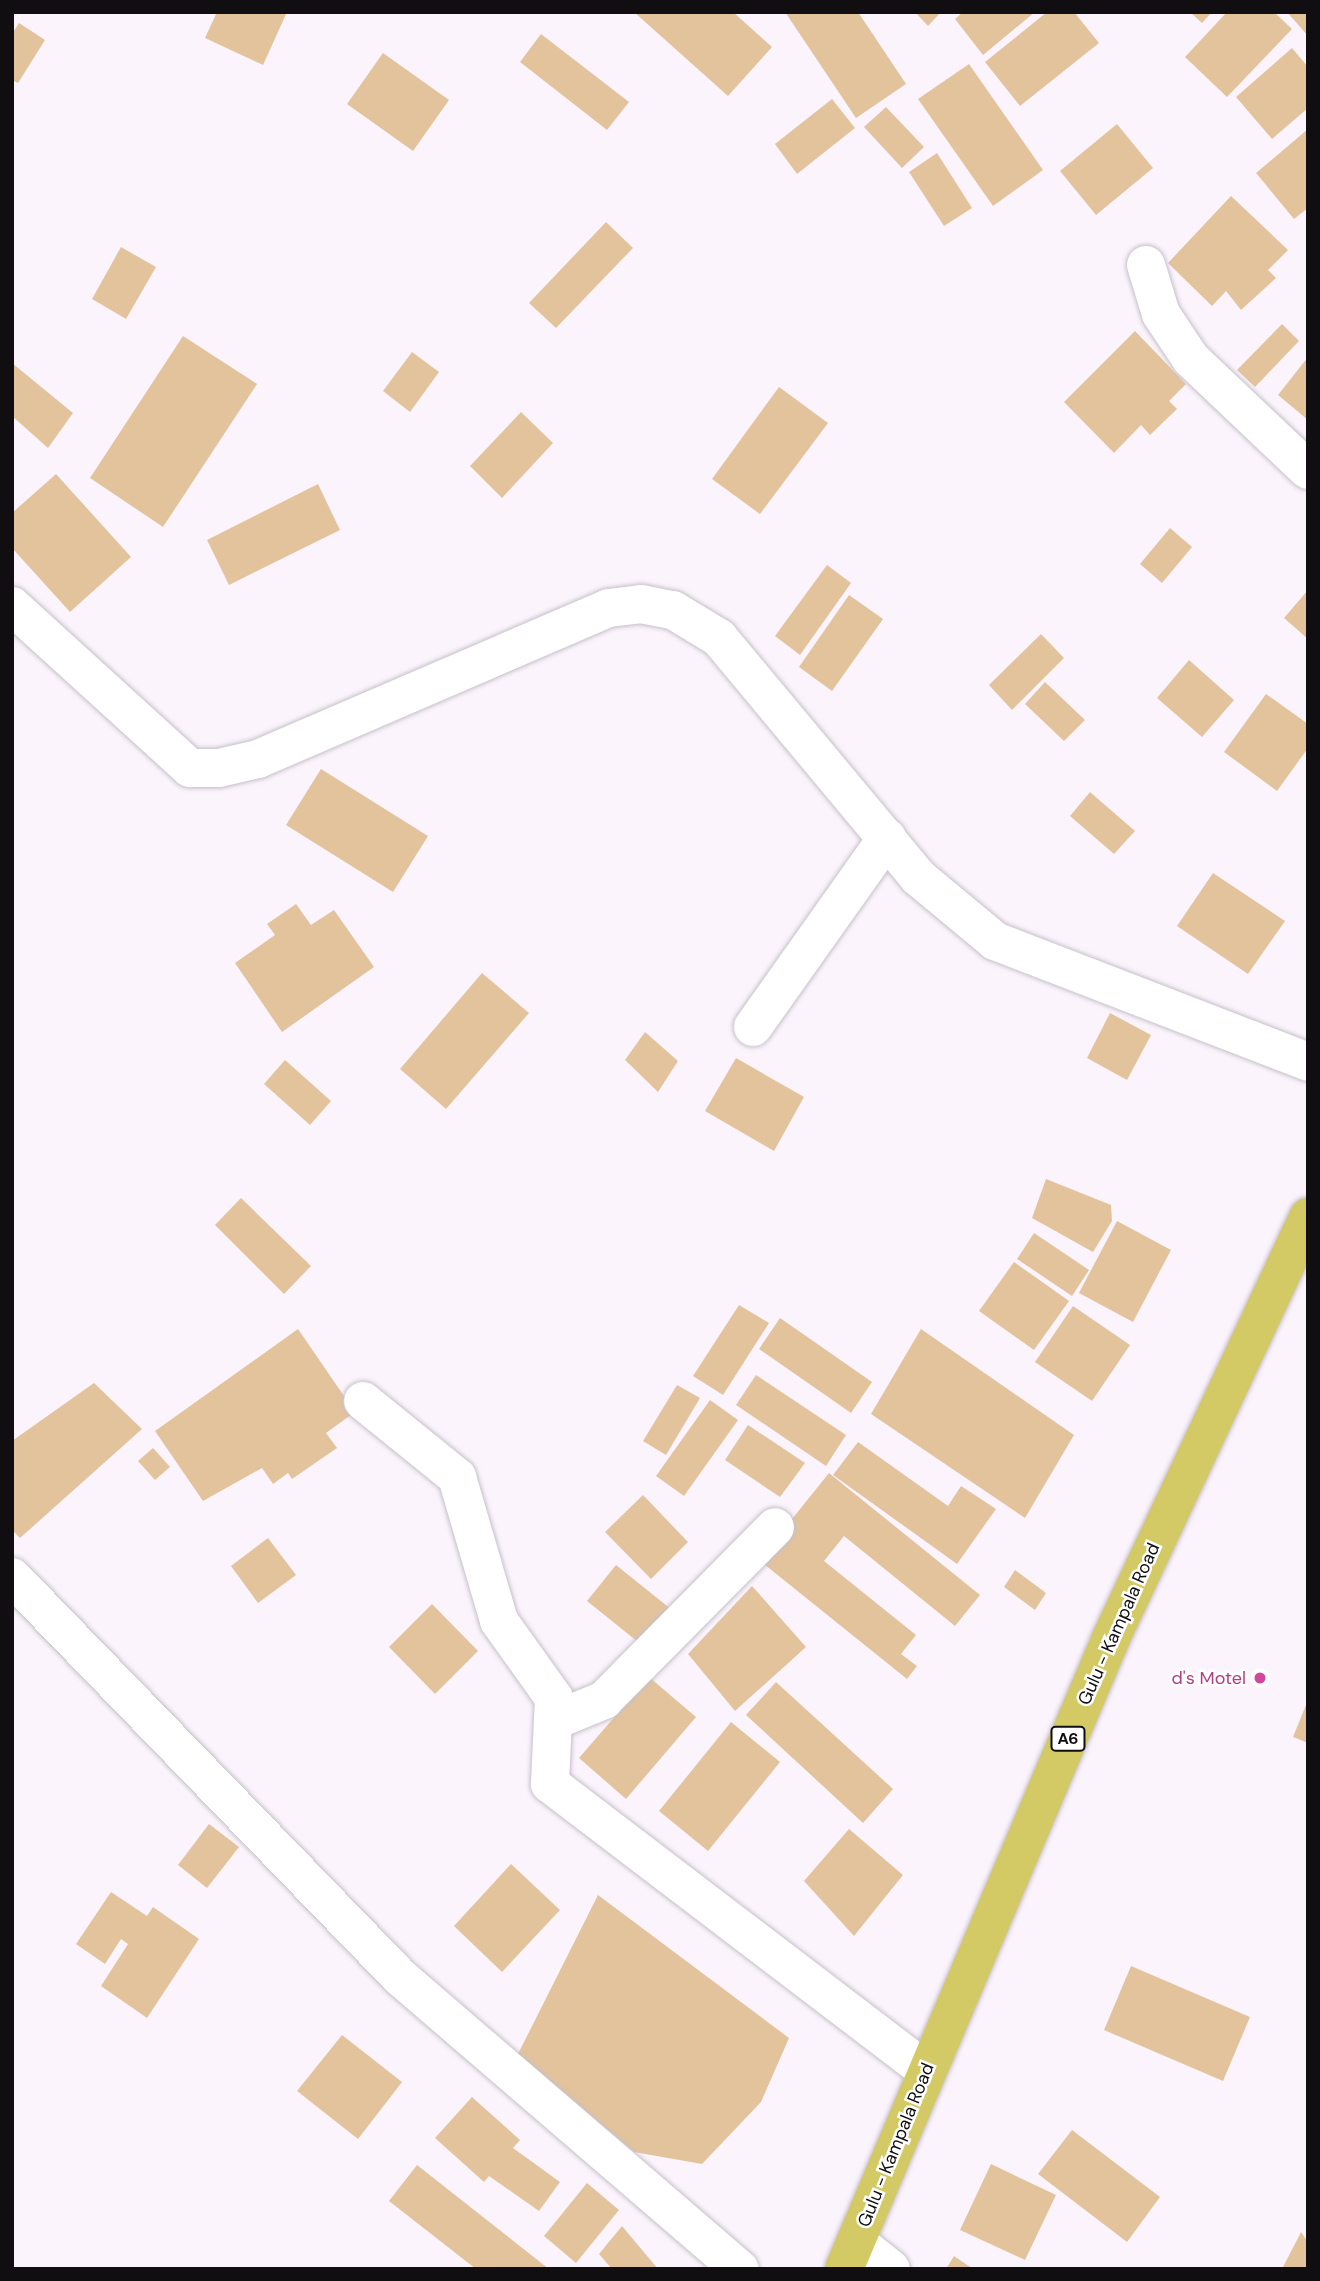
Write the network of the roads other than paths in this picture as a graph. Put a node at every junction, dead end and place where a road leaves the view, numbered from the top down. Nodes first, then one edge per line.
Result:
1 (1146, 265) dead end
2 (1308, 470) edge
3 (12, 606) edge
4 (887, 838) junction
5 (753, 1027) dead end
6 (1308, 1062) edge
7 (1308, 1217) edge
8 (363, 1401) dead end
9 (775, 1527) dead end
10 (12, 1577) edge
11 (558, 1720) junction
12 (927, 2071) junction
13 (850, 2255) edge
14 (740, 2269) edge
15 (891, 2269) edge

1 - 2 street
3 - 4 street
4 - 5 street
4 - 6 street
7 - 12 main road, Gulu - Kampala Road / A6
8 - 11 street
9 - 11 street
10 - 14 street
11 - 12 street
12 - 13 main road, Gulu - Kampala Road / A6
13 - 15 street

